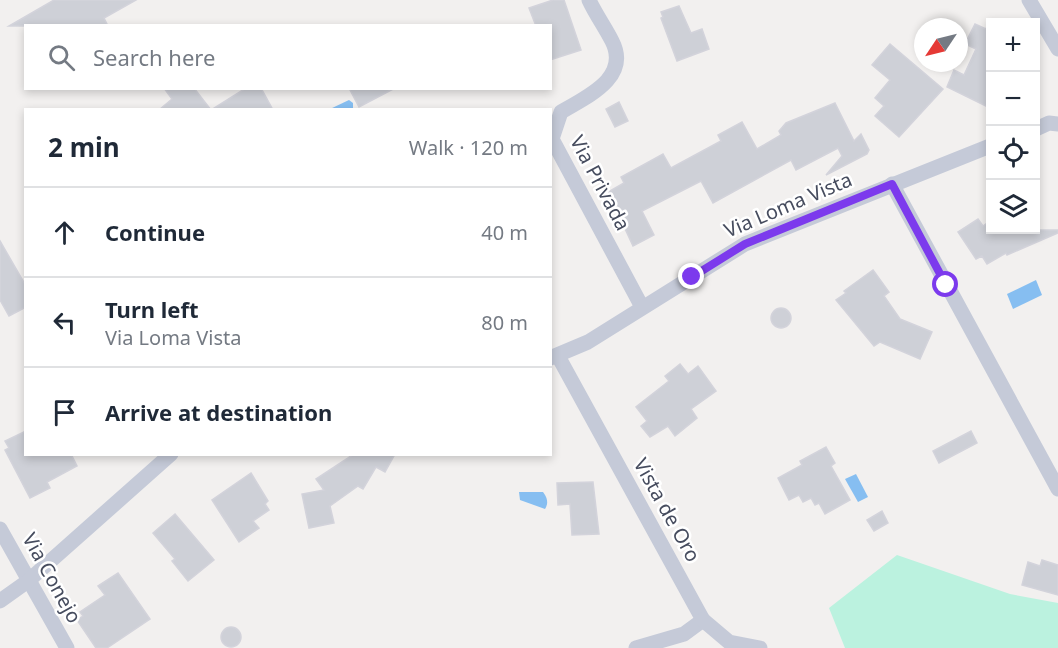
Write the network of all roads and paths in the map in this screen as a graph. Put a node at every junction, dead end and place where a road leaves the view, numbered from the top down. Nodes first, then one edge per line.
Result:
1 (589, 0) edge
2 (1029, 0) edge
3 (1058, 49) edge
4 (1058, 124) edge
5 (1040, 127) edge
6 (986, 148) edge
7 (892, 184) junction
8 (642, 307) junction
9 (554, 357) edge
10 (169, 456) edge
11 (1058, 489) edge
12 (0, 529) edge
13 (28, 581) junction
14 (0, 601) edge
15 (703, 620) junction
16 (67, 648) edge
17 (636, 648) edge
18 (760, 648) edge

1 - 8 street, Via Privada
2 - 3 street
4 - 5 street
6 - 7 street, Via Loma Vista
7 - 8 street, Via Loma Vista
7 - 11 street
8 - 9 street, Via Loma Vista
9 - 15 street, Vista de Oro
10 - 13 street
12 - 13 street, Via Conejo
13 - 14 street
13 - 16 street, Via Conejo
15 - 17 street
15 - 18 street

